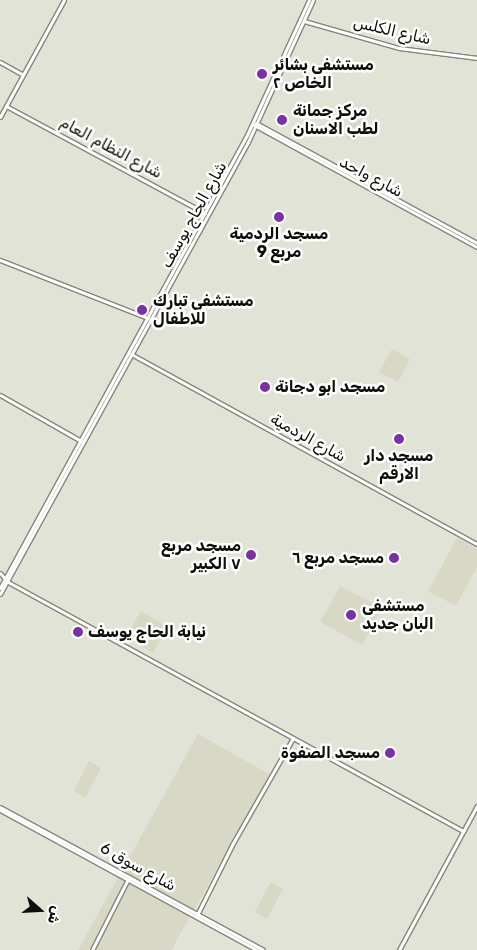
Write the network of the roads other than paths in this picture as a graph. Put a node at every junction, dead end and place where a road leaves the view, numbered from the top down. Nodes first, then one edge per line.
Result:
1 (64, 0) edge
2 (311, 0) edge
3 (304, 21) junction
4 (477, 58) edge
5 (0, 62) edge
6 (23, 75) junction
7 (6, 106) junction
8 (0, 117) edge
9 (255, 124) junction
10 (205, 213) junction
11 (477, 245) edge
12 (0, 260) edge
13 (150, 318) junction
14 (130, 353) junction
15 (0, 396) edge
16 (81, 441) junction
17 (477, 544) edge
18 (0, 573) edge
19 (6, 581) junction
20 (0, 588) edge
21 (0, 594) edge
22 (293, 738) junction
23 (477, 806) edge
24 (0, 808) edge
25 (464, 831) junction
26 (128, 878) junction
27 (197, 915) junction
28 (92, 950) edge
29 (257, 950) edge
30 (263, 950) edge
31 (400, 950) edge

1 - 6 street
2 - 3 street, شارع الحاج يوسف
2 - 9 street, شارع الحاج يوسف
3 - 4 street, شارع الكلس
3 - 9 street, شارع الحاج يوسف
5 - 6 street
6 - 7 street
7 - 8 street
7 - 10 street, شارع النظام العام
9 - 10 street, شارع الحاج يوسف
9 - 11 street, شارع واحد
9 - 13 street, شارع الحاج يوسف
10 - 13 street, شارع الحاج يوسف
12 - 13 street
13 - 14 street, شارع الحاج يوسف
14 - 16 street, شارع الحاج يوسف
14 - 17 street, شارع الردمية
14 - 19 street, شارع الحاج يوسف
15 - 16 street
16 - 19 street, شارع الحاج يوسف
18 - 19 street
19 - 20 street, شارع الحاج يوسف
19 - 21 street, شارع الحاج يوسف
19 - 22 street
22 - 25 street
22 - 27 street
23 - 25 street
24 - 26 street, شارع سوق 6
25 - 31 street
26 - 27 street, شارع سوق 6
26 - 28 street
27 - 29 street, شارع سوق 6
27 - 30 street, شارع سوق 6

